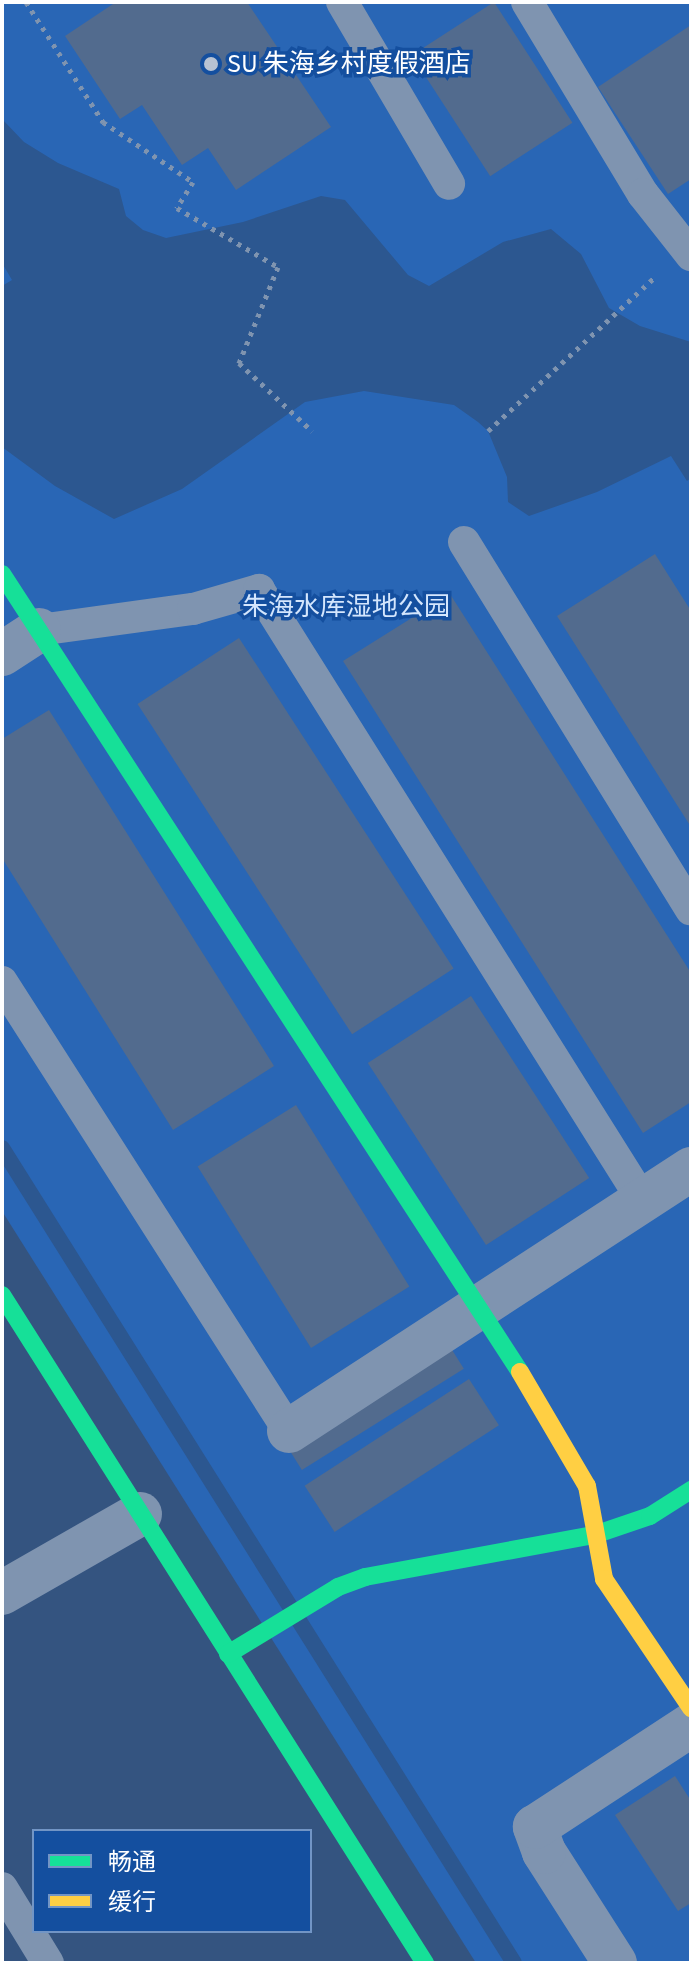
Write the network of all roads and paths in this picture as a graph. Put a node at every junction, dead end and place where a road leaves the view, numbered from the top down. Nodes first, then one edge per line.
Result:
1 (26, 2) edge
2 (342, 2) edge
3 (527, 2) edge
4 (449, 184) dead end
5 (688, 252) edge
6 (312, 431) dead end
7 (488, 431) dead end
8 (464, 542) dead end
9 (2, 574) edge
10 (39, 630) junction
11 (2, 654) edge
12 (691, 909) edge
13 (2, 982) edge
14 (691, 1169) edge
15 (643, 1201) junction
16 (2, 1295) edge
17 (478, 1309) junction
18 (289, 1431) joint
19 (691, 1490) edge
20 (140, 1514) junction
21 (594, 1535) junction
22 (2, 1593) edge
23 (228, 1654) junction
24 (691, 1708) edge
25 (691, 1725) edge
26 (2, 1888) edge
27 (48, 1963) edge
28 (425, 1963) edge
29 (615, 1963) edge

1 - 6 path
2 - 4 lane
3 - 5 lane
5 - 7 path
8 - 12 lane
9 - 10 street
10 - 11 street
10 - 15 lane
10 - 17 street
13 - 18 lane
14 - 15 street
15 - 17 street
16 - 20 street
17 - 18 street
17 - 21 street
19 - 21 street
20 - 22 street
20 - 23 street
21 - 23 street
21 - 24 street
23 - 28 street
25 - 29 street
26 - 27 lane

